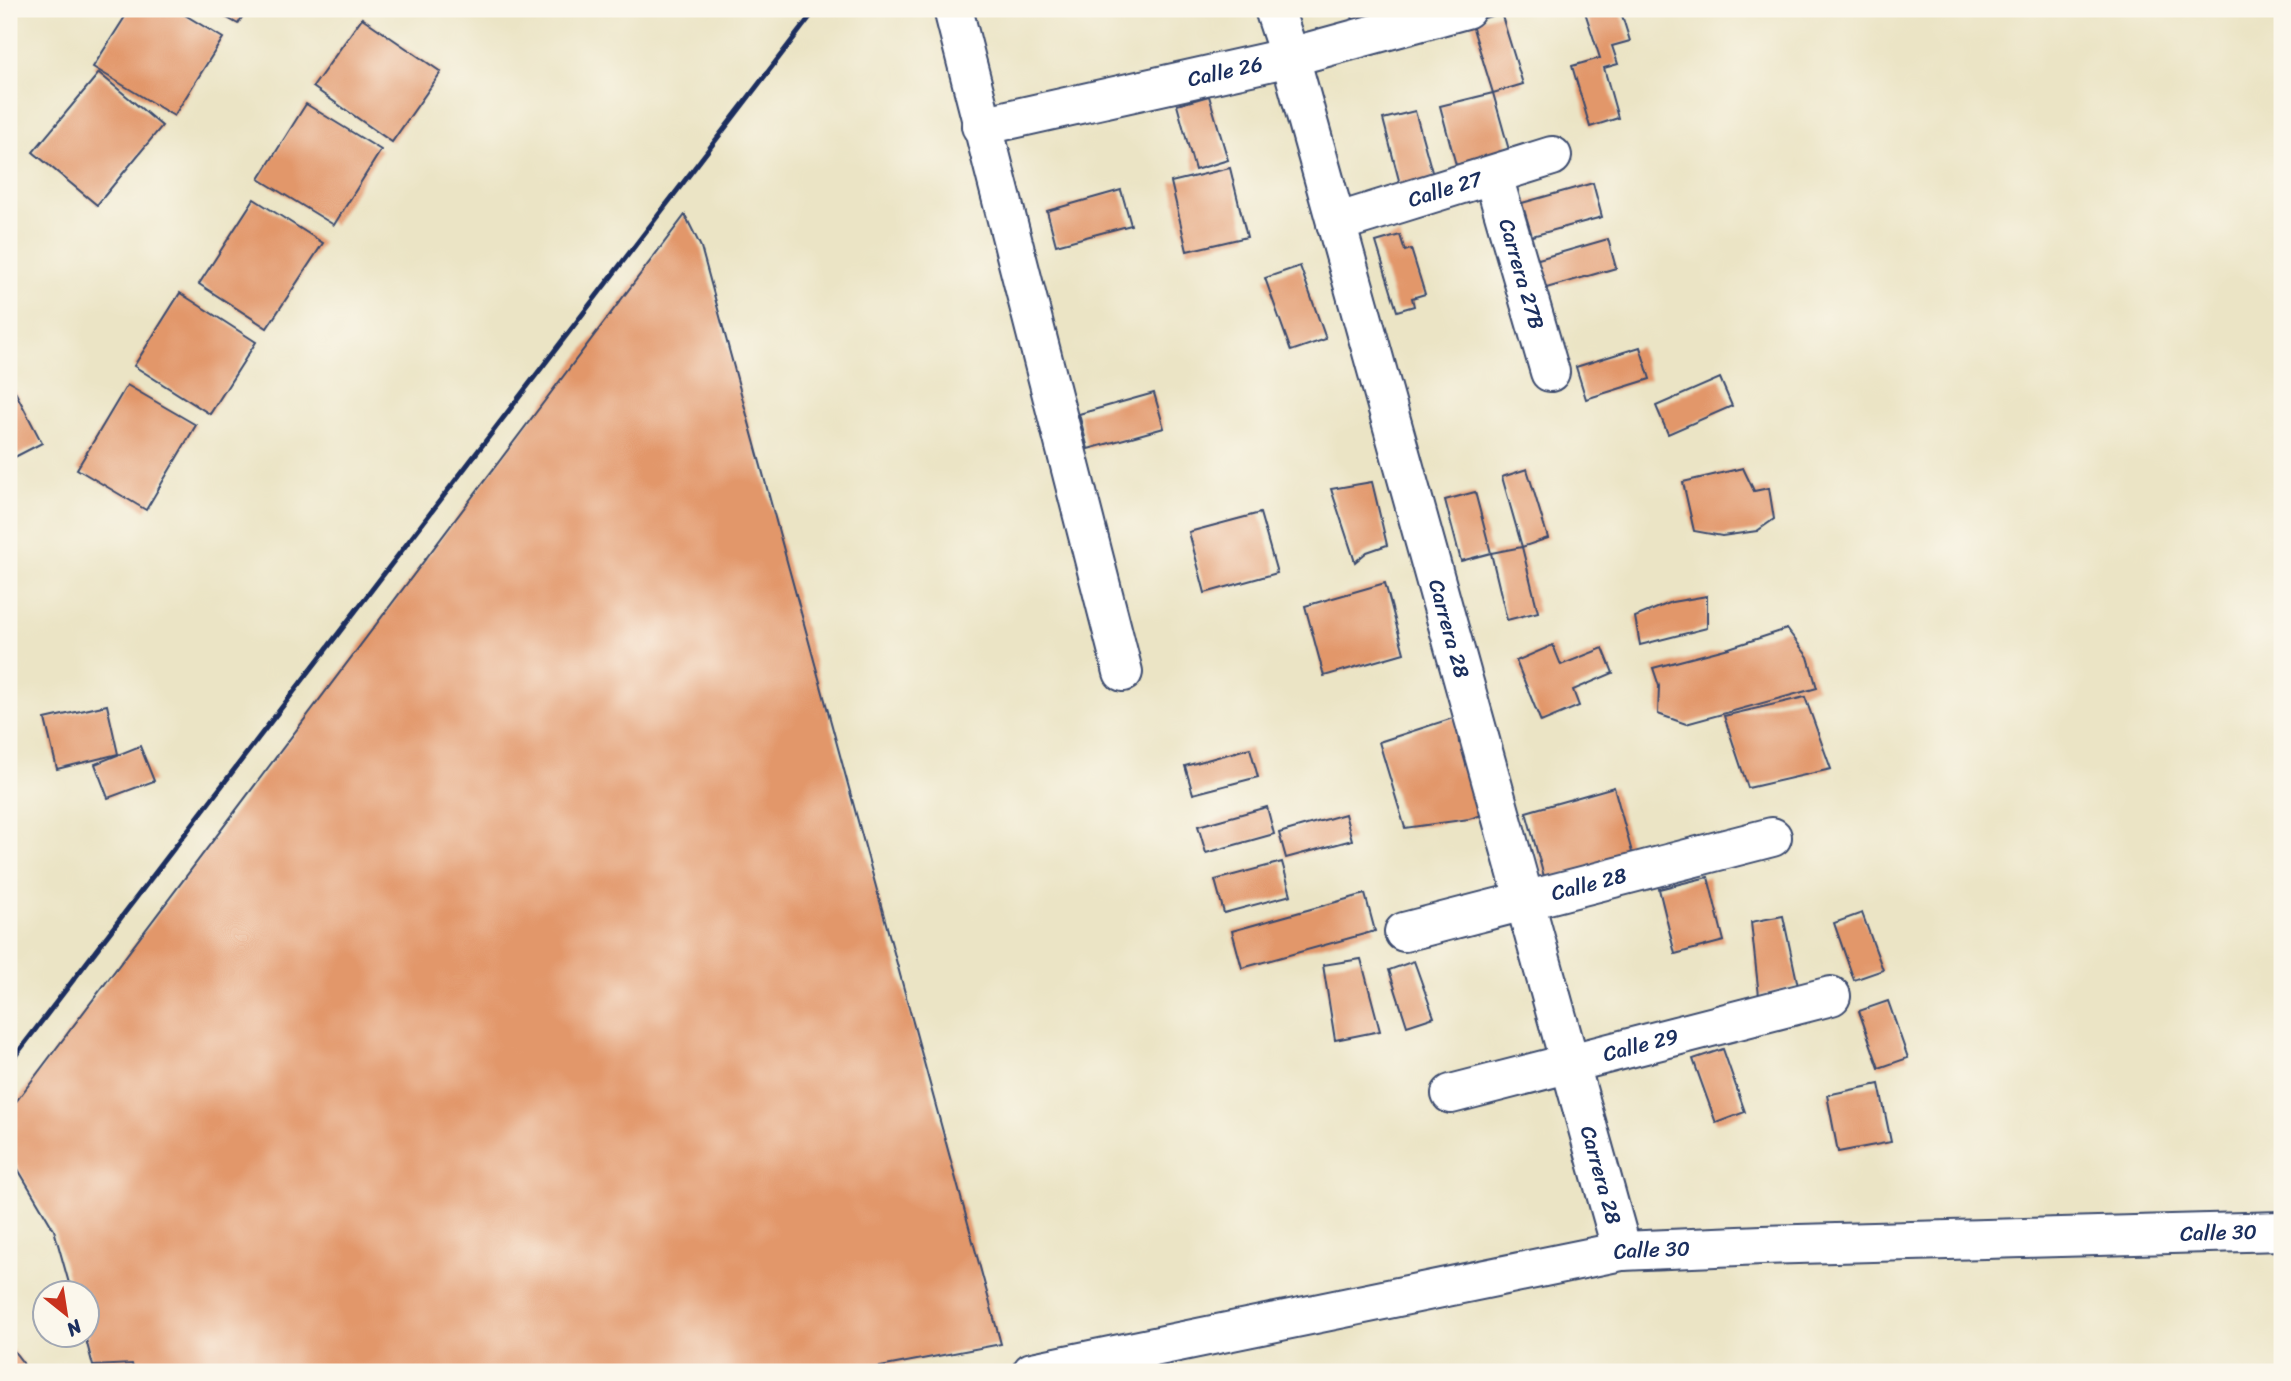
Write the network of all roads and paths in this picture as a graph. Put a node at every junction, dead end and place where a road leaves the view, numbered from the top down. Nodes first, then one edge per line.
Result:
1 (953, 9) edge
2 (1274, 9) edge
3 (1466, 9) edge
4 (1290, 57) junction
5 (982, 126) junction
6 (1552, 156) dead end
7 (1493, 176) junction
8 (1336, 223) junction
9 (1550, 372) dead end
10 (1122, 672) dead end
11 (1772, 837) dead end
12 (1524, 901) junction
13 (1404, 932) dead end
14 (1831, 996) dead end
15 (1570, 1064) junction
16 (1451, 1094) dead end
17 (2282, 1231) edge
18 (1622, 1251) junction
19 (1032, 1372) edge

1 - 5 street
2 - 4 street, Carrera 28
3 - 4 street, Calle 26
4 - 5 street, Calle 26
4 - 8 street, Carrera 28
5 - 10 street
6 - 7 street, Calle 27
7 - 8 street, Calle 27
7 - 9 street, Carrera 27B
8 - 12 street, Carrera 28
11 - 12 street, Calle 28
12 - 13 street, Calle 28
12 - 15 street, Carrera 28
14 - 15 street, Calle 29
15 - 16 street, Calle 29
15 - 18 street, Carrera 28
17 - 18 street, Calle 30
18 - 19 street, Calle 30

